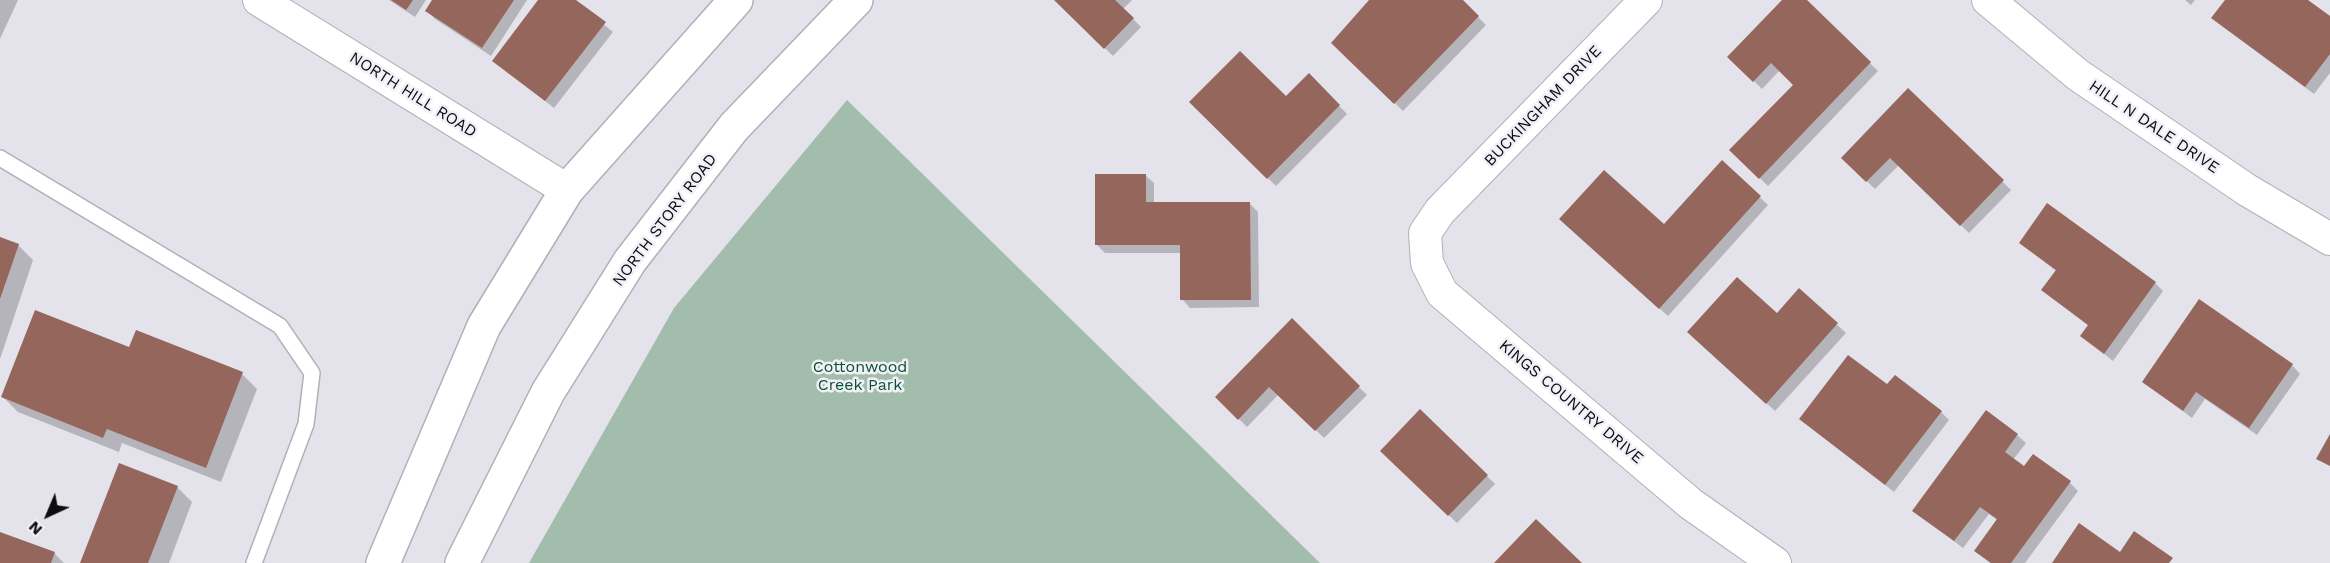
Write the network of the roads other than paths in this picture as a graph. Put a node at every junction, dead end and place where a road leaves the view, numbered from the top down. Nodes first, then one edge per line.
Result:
1 (259, 0) edge
2 (736, 0) edge
3 (856, 0) edge
4 (1646, 0) edge
5 (1988, 0) edge
6 (0, 158) edge
7 (567, 190) junction
8 (1440, 211) joint
9 (2330, 239) edge
10 (254, 563) edge
11 (383, 563) edge
12 (462, 563) edge
13 (1775, 563) edge

1 - 7 street, NORTH HILL ROAD
2 - 7 main road
3 - 12 main road, NORTH STORY ROAD
4 - 8 street, BUCKINGHAM DRIVE
5 - 9 street, HILL N DALE DRIVE
6 - 10 lane
7 - 11 main road
8 - 13 street, KINGS COUNTRY DRIVE

